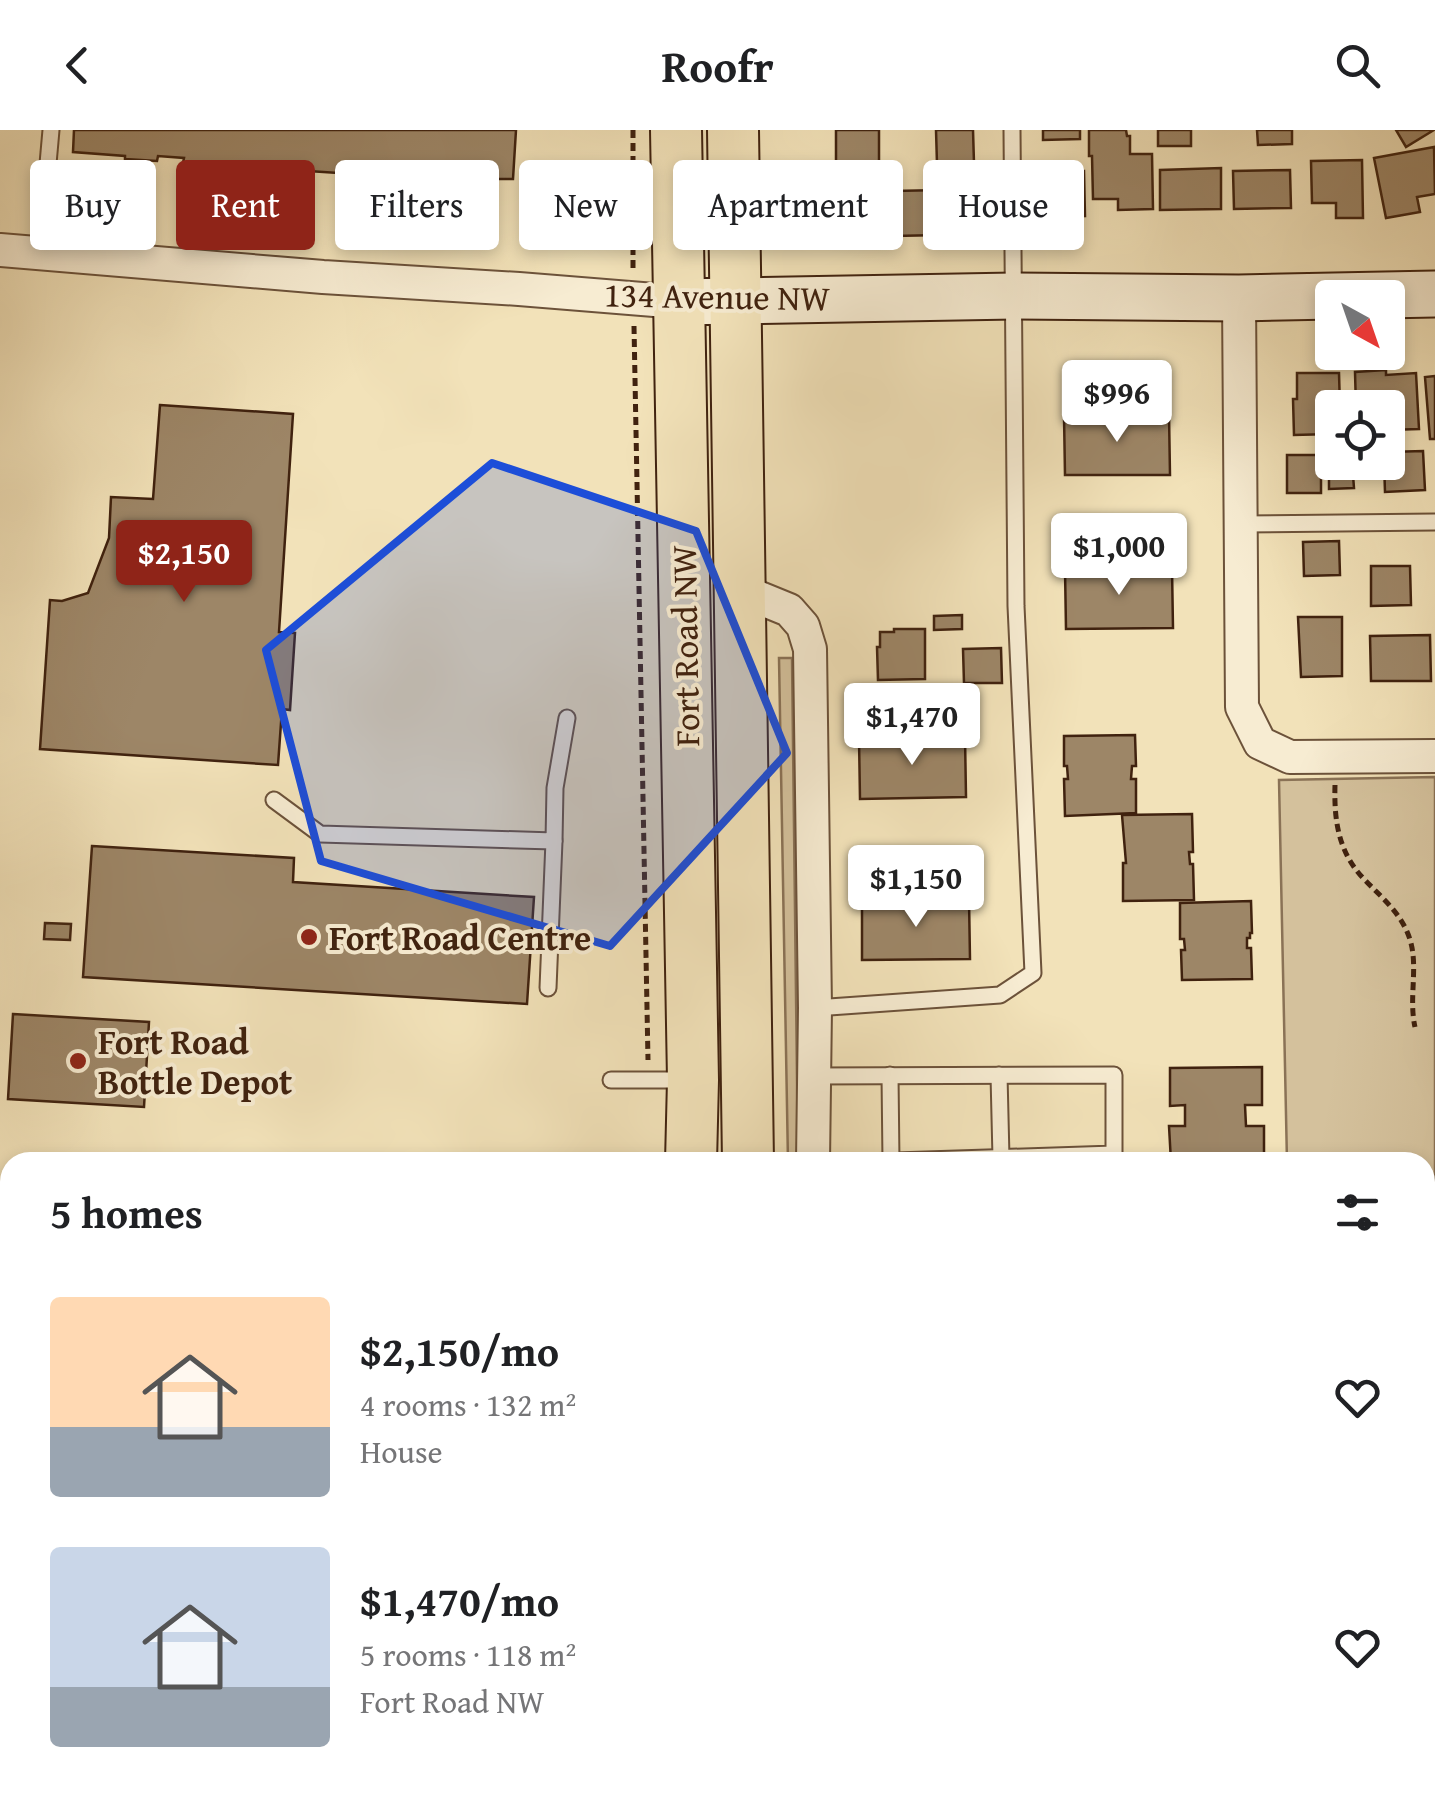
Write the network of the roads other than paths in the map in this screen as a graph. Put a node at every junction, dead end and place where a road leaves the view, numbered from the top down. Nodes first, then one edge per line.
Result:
1 (51, 130) edge
2 (676, 130) edge
3 (733, 130) edge
4 (1012, 130) edge
5 (48, 160) edge
6 (0, 250) edge
7 (1435, 294) edge
8 (1014, 296) junction
9 (1238, 298) junction
10 (736, 300) junction
11 (680, 302) junction
12 (1435, 522) edge
13 (1242, 524) junction
14 (740, 590) junction
15 (567, 718) dead end
16 (1435, 756) edge
17 (274, 800) dead end
18 (554, 841) junction
19 (548, 988) dead end
20 (815, 1008) junction
21 (998, 1075) junction
22 (814, 1076) junction
23 (890, 1076) junction
24 (610, 1080) dead end
25 (720, 1081) junction
26 (695, 1152) edge
27 (745, 1152) edge
28 (813, 1152) edge
29 (891, 1152) edge
30 (1001, 1152) edge
31 (1114, 1152) edge

1 - 5 lane
2 - 11 main road, Fort Road NW
3 - 10 main road, Fort Road NW
4 - 8 lane
6 - 11 street, 134 Avenue NW
7 - 9 street, 134 Avenue NW
8 - 9 street, 134 Avenue NW
8 - 10 street, 134 Avenue NW
8 - 20 lane
9 - 13 street
10 - 11 street, 134 Avenue NW
10 - 14 main road, Fort Road NW
11 - 25 main road, Fort Road NW
12 - 13 lane
13 - 16 street
14 - 20 street, Fort Road NW
14 - 25 main road, Fort Road NW
15 - 18 lane
17 - 18 lane
18 - 19 lane
20 - 22 street, Fort Road NW
21 - 23 lane
21 - 30 lane
21 - 31 lane
22 - 23 lane
22 - 28 street, Fort Road NW
23 - 29 lane
24 - 25 lane
25 - 26 main road, Fort Road NW
25 - 27 main road, Fort Road NW

